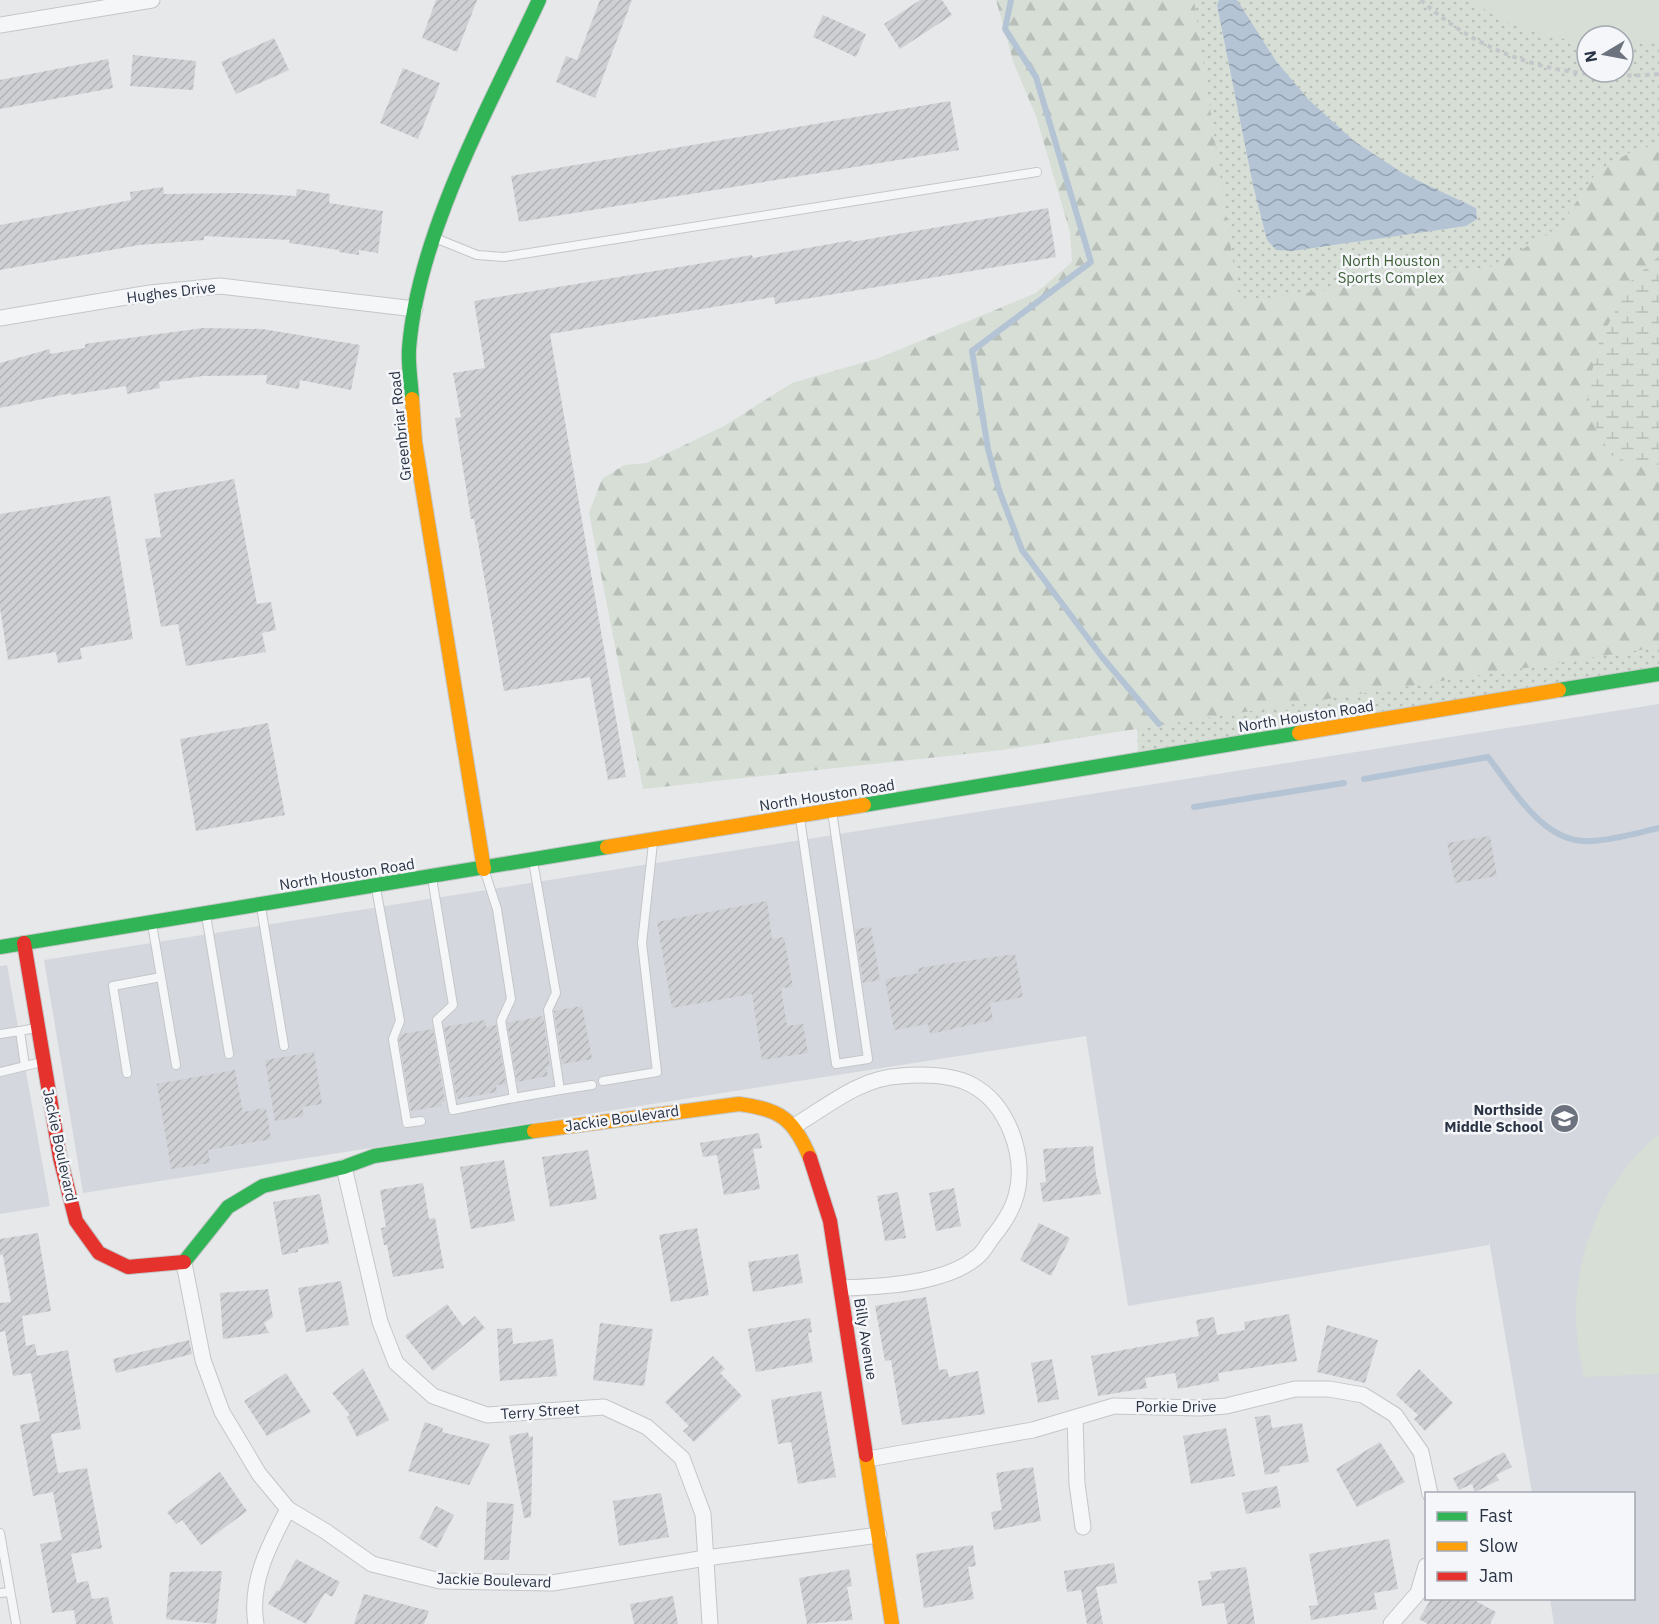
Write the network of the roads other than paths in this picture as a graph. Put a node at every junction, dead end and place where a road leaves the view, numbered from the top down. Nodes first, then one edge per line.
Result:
1 (152, 0) edge
2 (539, 0) edge
3 (0, 25) edge
4 (1037, 172) dead end
5 (434, 237) junction
6 (415, 309) junction
7 (0, 318) edge
8 (1659, 675) edge
9 (832, 811) junction
10 (800, 817) junction
11 (653, 841) junction
12 (533, 861) junction
13 (484, 869) junction
14 (432, 877) junction
15 (376, 886) junction
16 (261, 905) junction
17 (206, 914) junction
18 (152, 922) junction
19 (24, 943) junction
20 (0, 947) edge
21 (161, 977) junction
22 (39, 1028) junction
23 (20, 1031) junction
24 (0, 1034) edge
25 (284, 1046) dead end
26 (229, 1054) dead end
27 (44, 1062) junction
28 (176, 1065) dead end
29 (25, 1066) junction
30 (0, 1072) edge
31 (127, 1073) dead end
32 (603, 1081) dead end
33 (591, 1085) dead end
34 (560, 1090) junction
35 (514, 1098) junction
36 (421, 1120) dead end
37 (794, 1126) junction
38 (344, 1167) junction
39 (184, 1263) junction
40 (841, 1288) junction
41 (1075, 1418) junction
42 (868, 1459) junction
43 (1430, 1492) edge
44 (288, 1509) junction
45 (1083, 1527) dead end
46 (0, 1533) edge
47 (879, 1535) junction
48 (706, 1558) junction
49 (1425, 1569) edge
50 (10, 1592) junction
51 (0, 1593) edge
52 (16, 1624) edge
53 (256, 1624) edge
54 (710, 1624) edge
55 (892, 1624) edge
56 (1391, 1624) edge

1 - 3 street
2 - 5 street, Greenbriar Road
4 - 5 lane
5 - 6 street, Greenbriar Road
6 - 7 street, Hughes Drive
6 - 13 street, Greenbriar Road
8 - 9 street, North Houston Road
9 - 10 street, North Houston Road
9 - 10 lane
10 - 11 street, North Houston Road
11 - 12 street, North Houston Road
11 - 32 lane
12 - 13 street, North Houston Road
12 - 34 lane
13 - 14 street, North Houston Road
13 - 35 lane
14 - 15 street, North Houston Road
14 - 35 lane
15 - 16 street, North Houston Road
15 - 36 lane
16 - 17 street, North Houston Road
16 - 25 lane
17 - 18 street, North Houston Road
17 - 26 lane
18 - 19 street, North Houston Road
18 - 21 lane
19 - 20 street, North Houston Road
19 - 22 street, Jackie Boulevard
21 - 28 lane
21 - 31 lane
22 - 23 lane
22 - 27 street, Jackie Boulevard
23 - 24 lane
23 - 29 lane
27 - 29 lane
27 - 39 street, Jackie Boulevard
29 - 30 lane
33 - 34 lane
34 - 35 lane
37 - 38 street, Jackie Boulevard
37 - 40 street, Billy Avenue
37 - 40 street
38 - 39 street, Jackie Boulevard
38 - 48 street, Terry Street
39 - 44 street, Jackie Boulevard
40 - 42 street, Billy Avenue
41 - 42 street, Porkie Drive
41 - 43 street, Porkie Drive
41 - 45 street
42 - 47 street, Billy Avenue
44 - 48 street, Jackie Boulevard
44 - 53 street
46 - 50 lane
47 - 48 street, Jackie Boulevard
47 - 55 street, Billy Avenue
48 - 54 street, Terry Street
49 - 56 street
50 - 51 lane
50 - 52 lane

